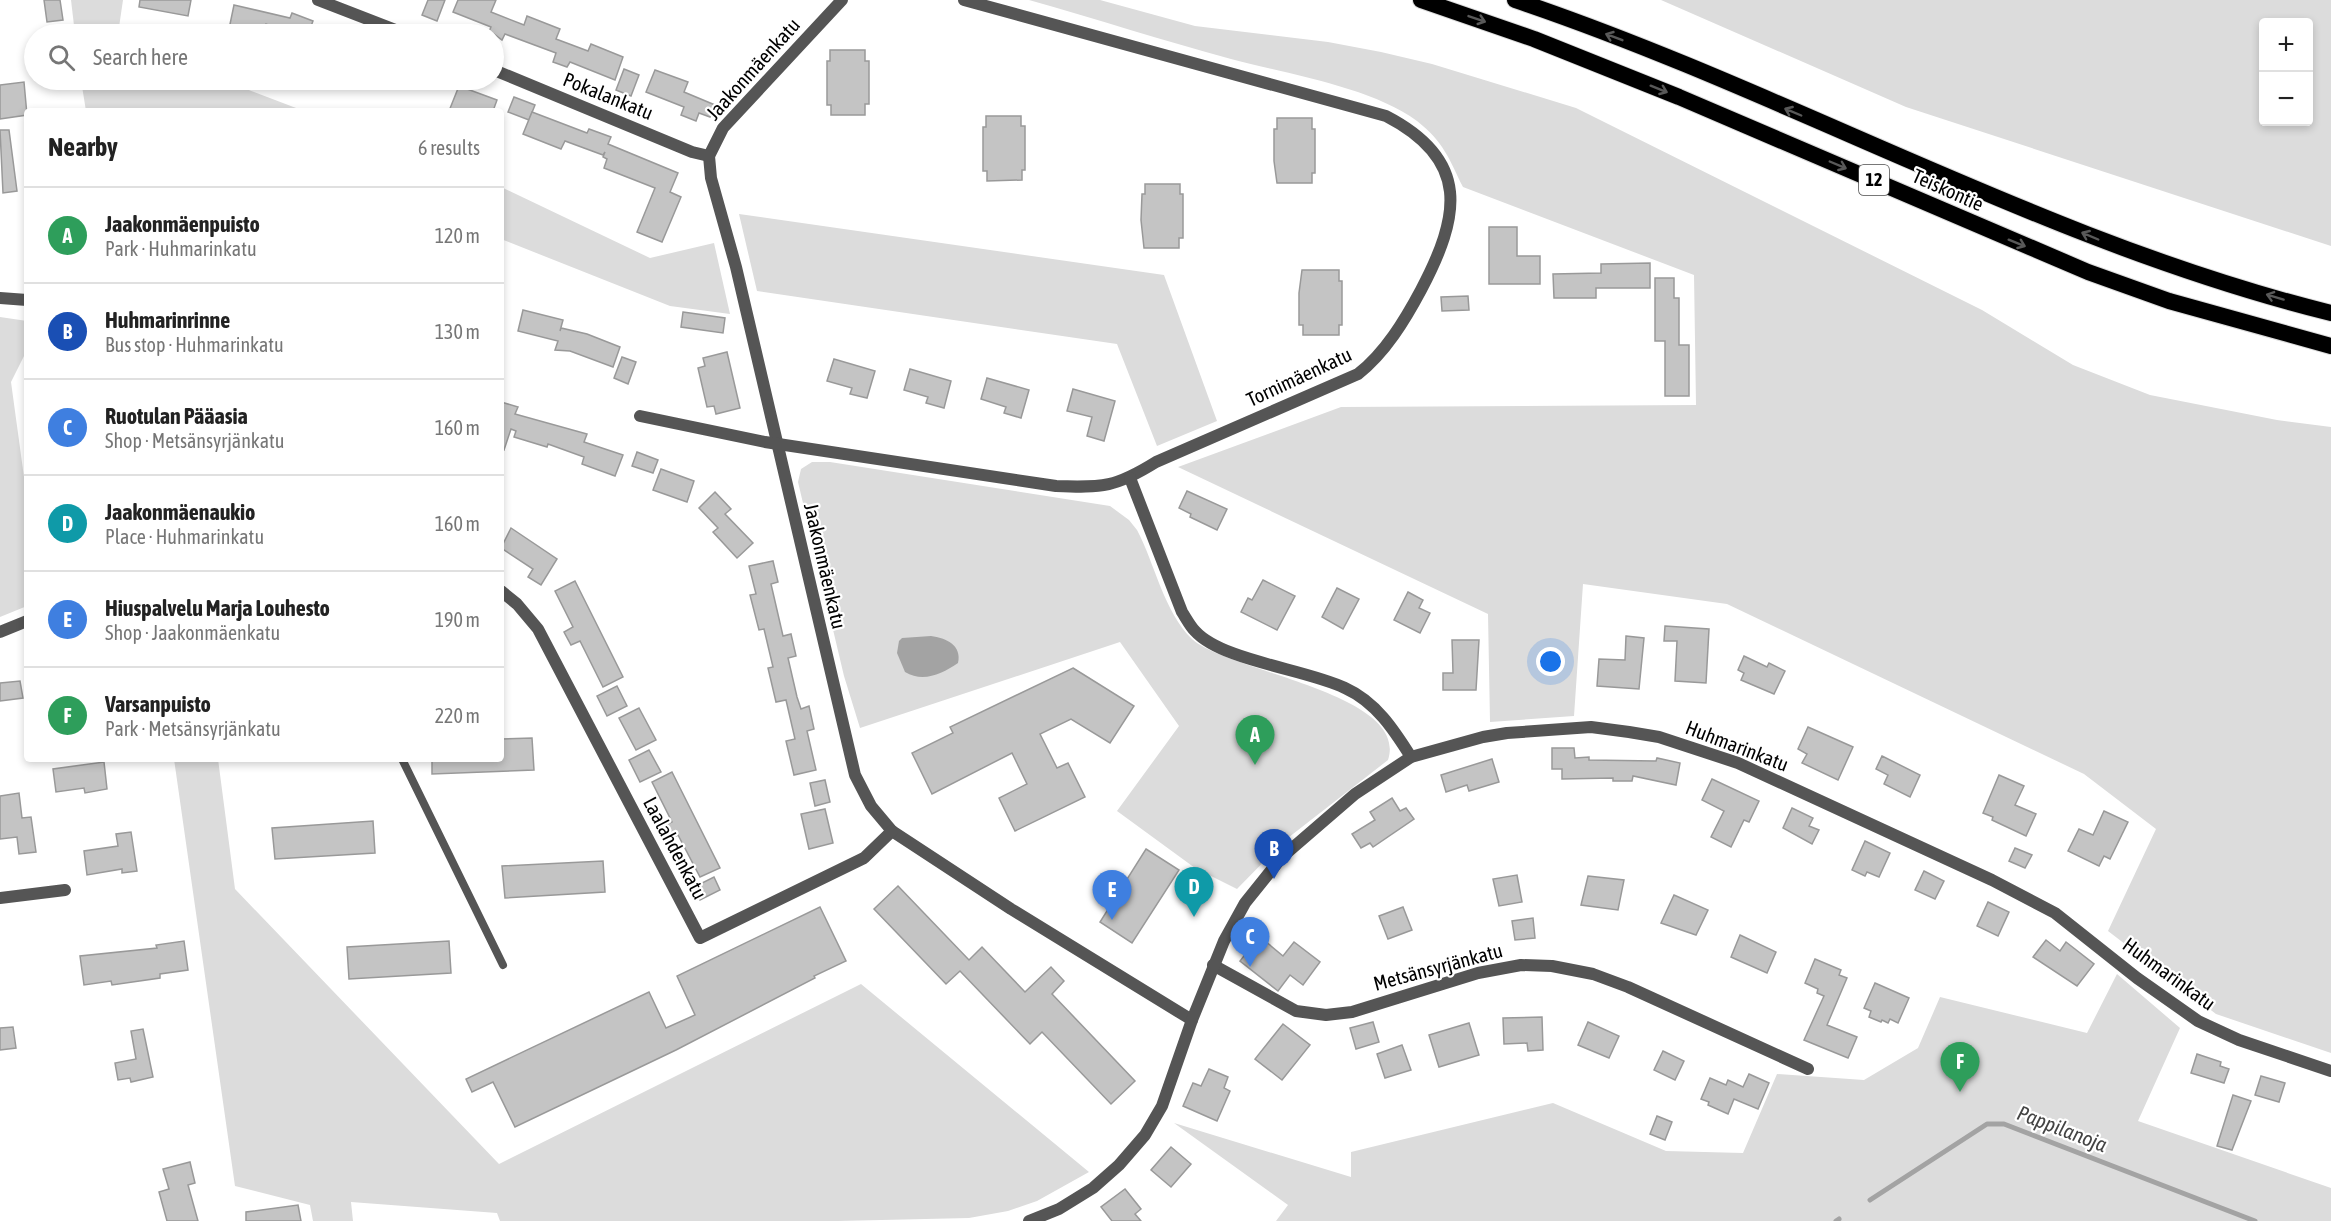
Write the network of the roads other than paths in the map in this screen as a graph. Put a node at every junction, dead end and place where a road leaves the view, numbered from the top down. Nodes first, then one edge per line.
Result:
1 (318, 0) edge
2 (842, 0) edge
3 (964, 0) edge
4 (1421, 0) edge
5 (1515, 0) edge
6 (380, 24) edge
7 (504, 74) edge
8 (709, 156) junction
9 (0, 298) edge
10 (24, 300) edge
11 (2331, 313) edge
12 (2331, 346) edge
13 (640, 416) dead end
14 (776, 444) junction
15 (1130, 478) junction
16 (504, 593) edge
17 (24, 622) edge
18 (0, 632) edge
19 (1411, 757) junction
20 (403, 762) edge
21 (892, 831) junction
22 (65, 890) dead end
23 (0, 898) edge
24 (503, 965) dead end
25 (1213, 965) junction
26 (1192, 1020) junction
27 (1808, 1069) dead end
28 (2331, 1071) edge
29 (1029, 1221) edge

1 - 6 street
2 - 8 street, Jaakonmäenkatu
3 - 15 street, Tornimäenkatu
4 -> 12 highway, Teiskontie / 12
11 -> 5 highway, Teiskontie / 12
7 - 8 street, Pokalankatu
8 - 14 street, Jaakonmäenkatu
9 - 10 street
13 - 14 street, Tornimäenkatu
14 - 15 street, Tornimäenkatu
14 - 21 street, Jaakonmäenkatu
15 - 19 street
16 - 21 street, Laalahdenkatu
17 - 18 street
19 - 25 street, Huhmarinkatu
19 - 28 street, Huhmarinkatu
20 - 24 lane
21 - 26 street, Jaakonmäenkatu
22 - 23 street
25 - 26 street, Huhmarinkatu
25 - 27 street, Metsänsyrjänkatu
26 - 29 street, Huhmarinkatu

